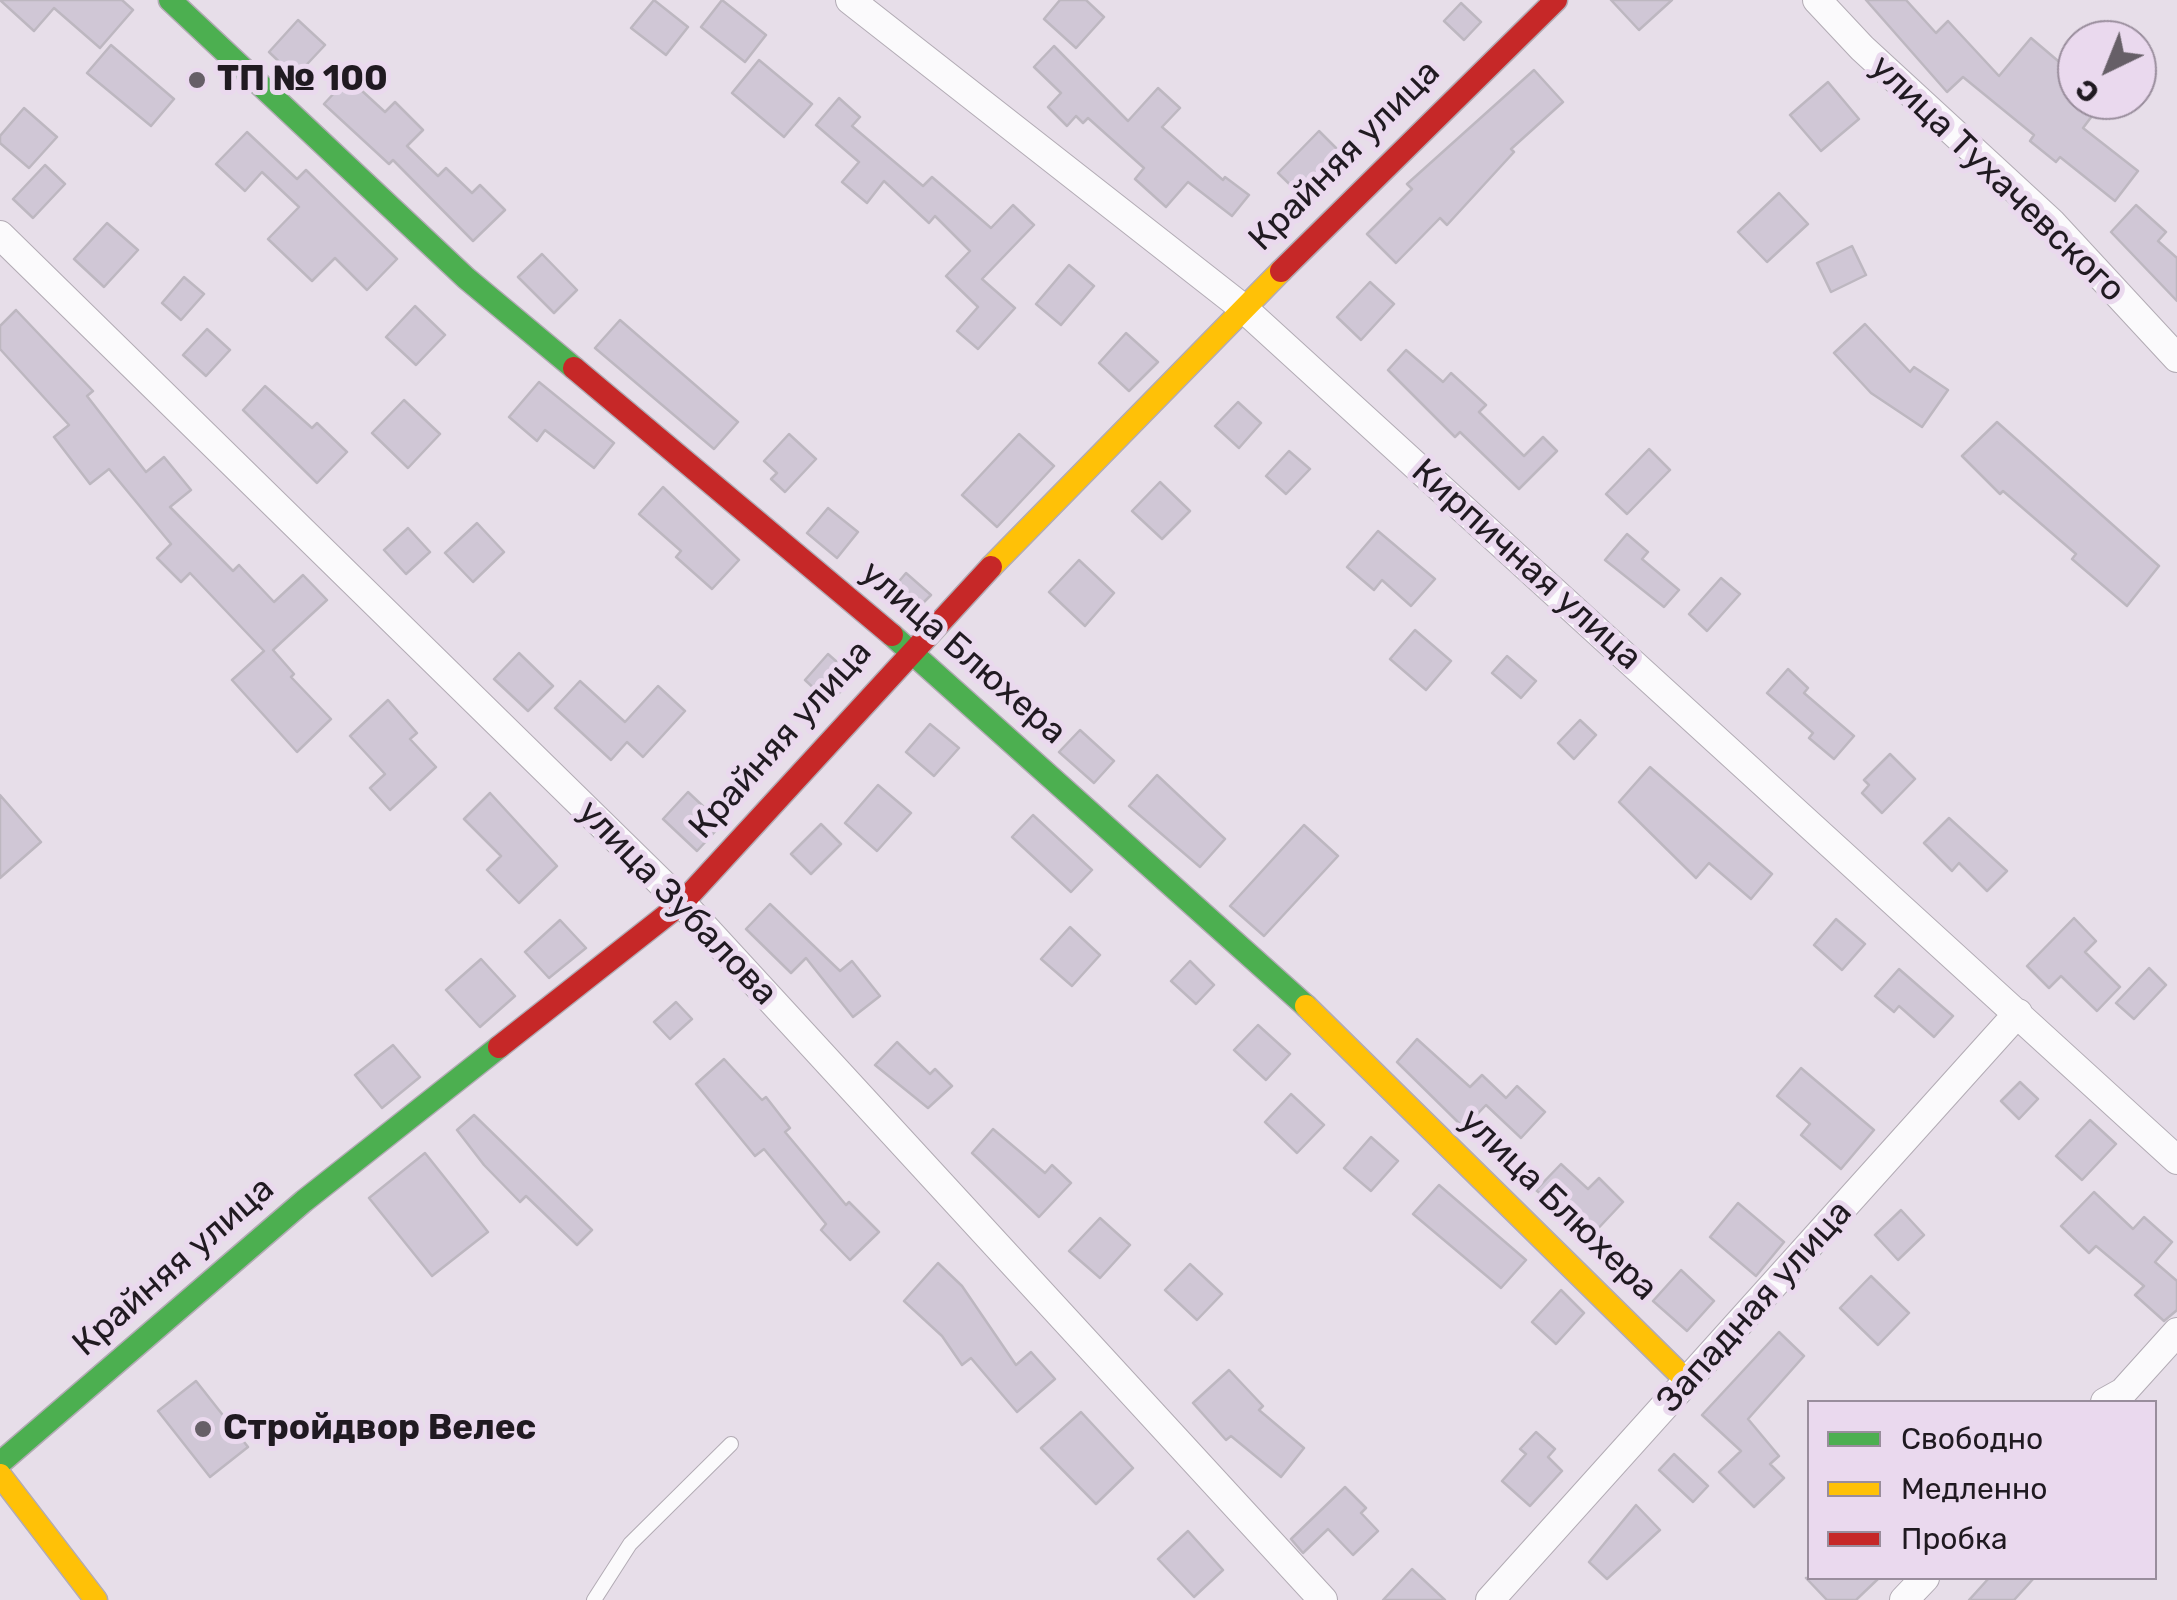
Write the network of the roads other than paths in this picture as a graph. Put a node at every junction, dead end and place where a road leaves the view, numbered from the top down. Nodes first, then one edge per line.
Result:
1 (170, 0) edge
2 (850, 0) edge
3 (1556, 0) edge
4 (1817, 0) edge
5 (0, 235) edge
6 (1243, 308) junction
7 (2177, 358) edge
8 (910, 650) junction
9 (682, 903) junction
10 (2018, 1013) junction
11 (2177, 1160) edge
12 (2177, 1332) edge
13 (1688, 1382) junction
14 (2109, 1400) edge
15 (731, 1444) dead end
16 (0, 1463) edge
17 (0, 1475) edge
18 (1923, 1580) edge
19 (96, 1600) edge
20 (594, 1600) edge
21 (1323, 1600) edge
22 (1490, 1600) edge
23 (1904, 1600) edge

1 - 8 street, улица Блюхера
2 - 6 street, Кирпичная улица
3 - 6 street, Крайняя улица
4 - 7 street, улица Тухачевского
5 - 9 street, улица Зубалова
6 - 8 street, Крайняя улица
6 - 10 street, Кирпичная улица
8 - 9 street, Крайняя улица
8 - 13 street, улица Блюхера
9 - 16 street, Крайняя улица
9 - 21 street, улица Зубалова
10 - 11 street, Кирпичная улица
10 - 13 street, Западная улица
12 - 14 street
13 - 22 street, Западная улица
15 - 20 lane
17 - 19 street
18 - 23 street

